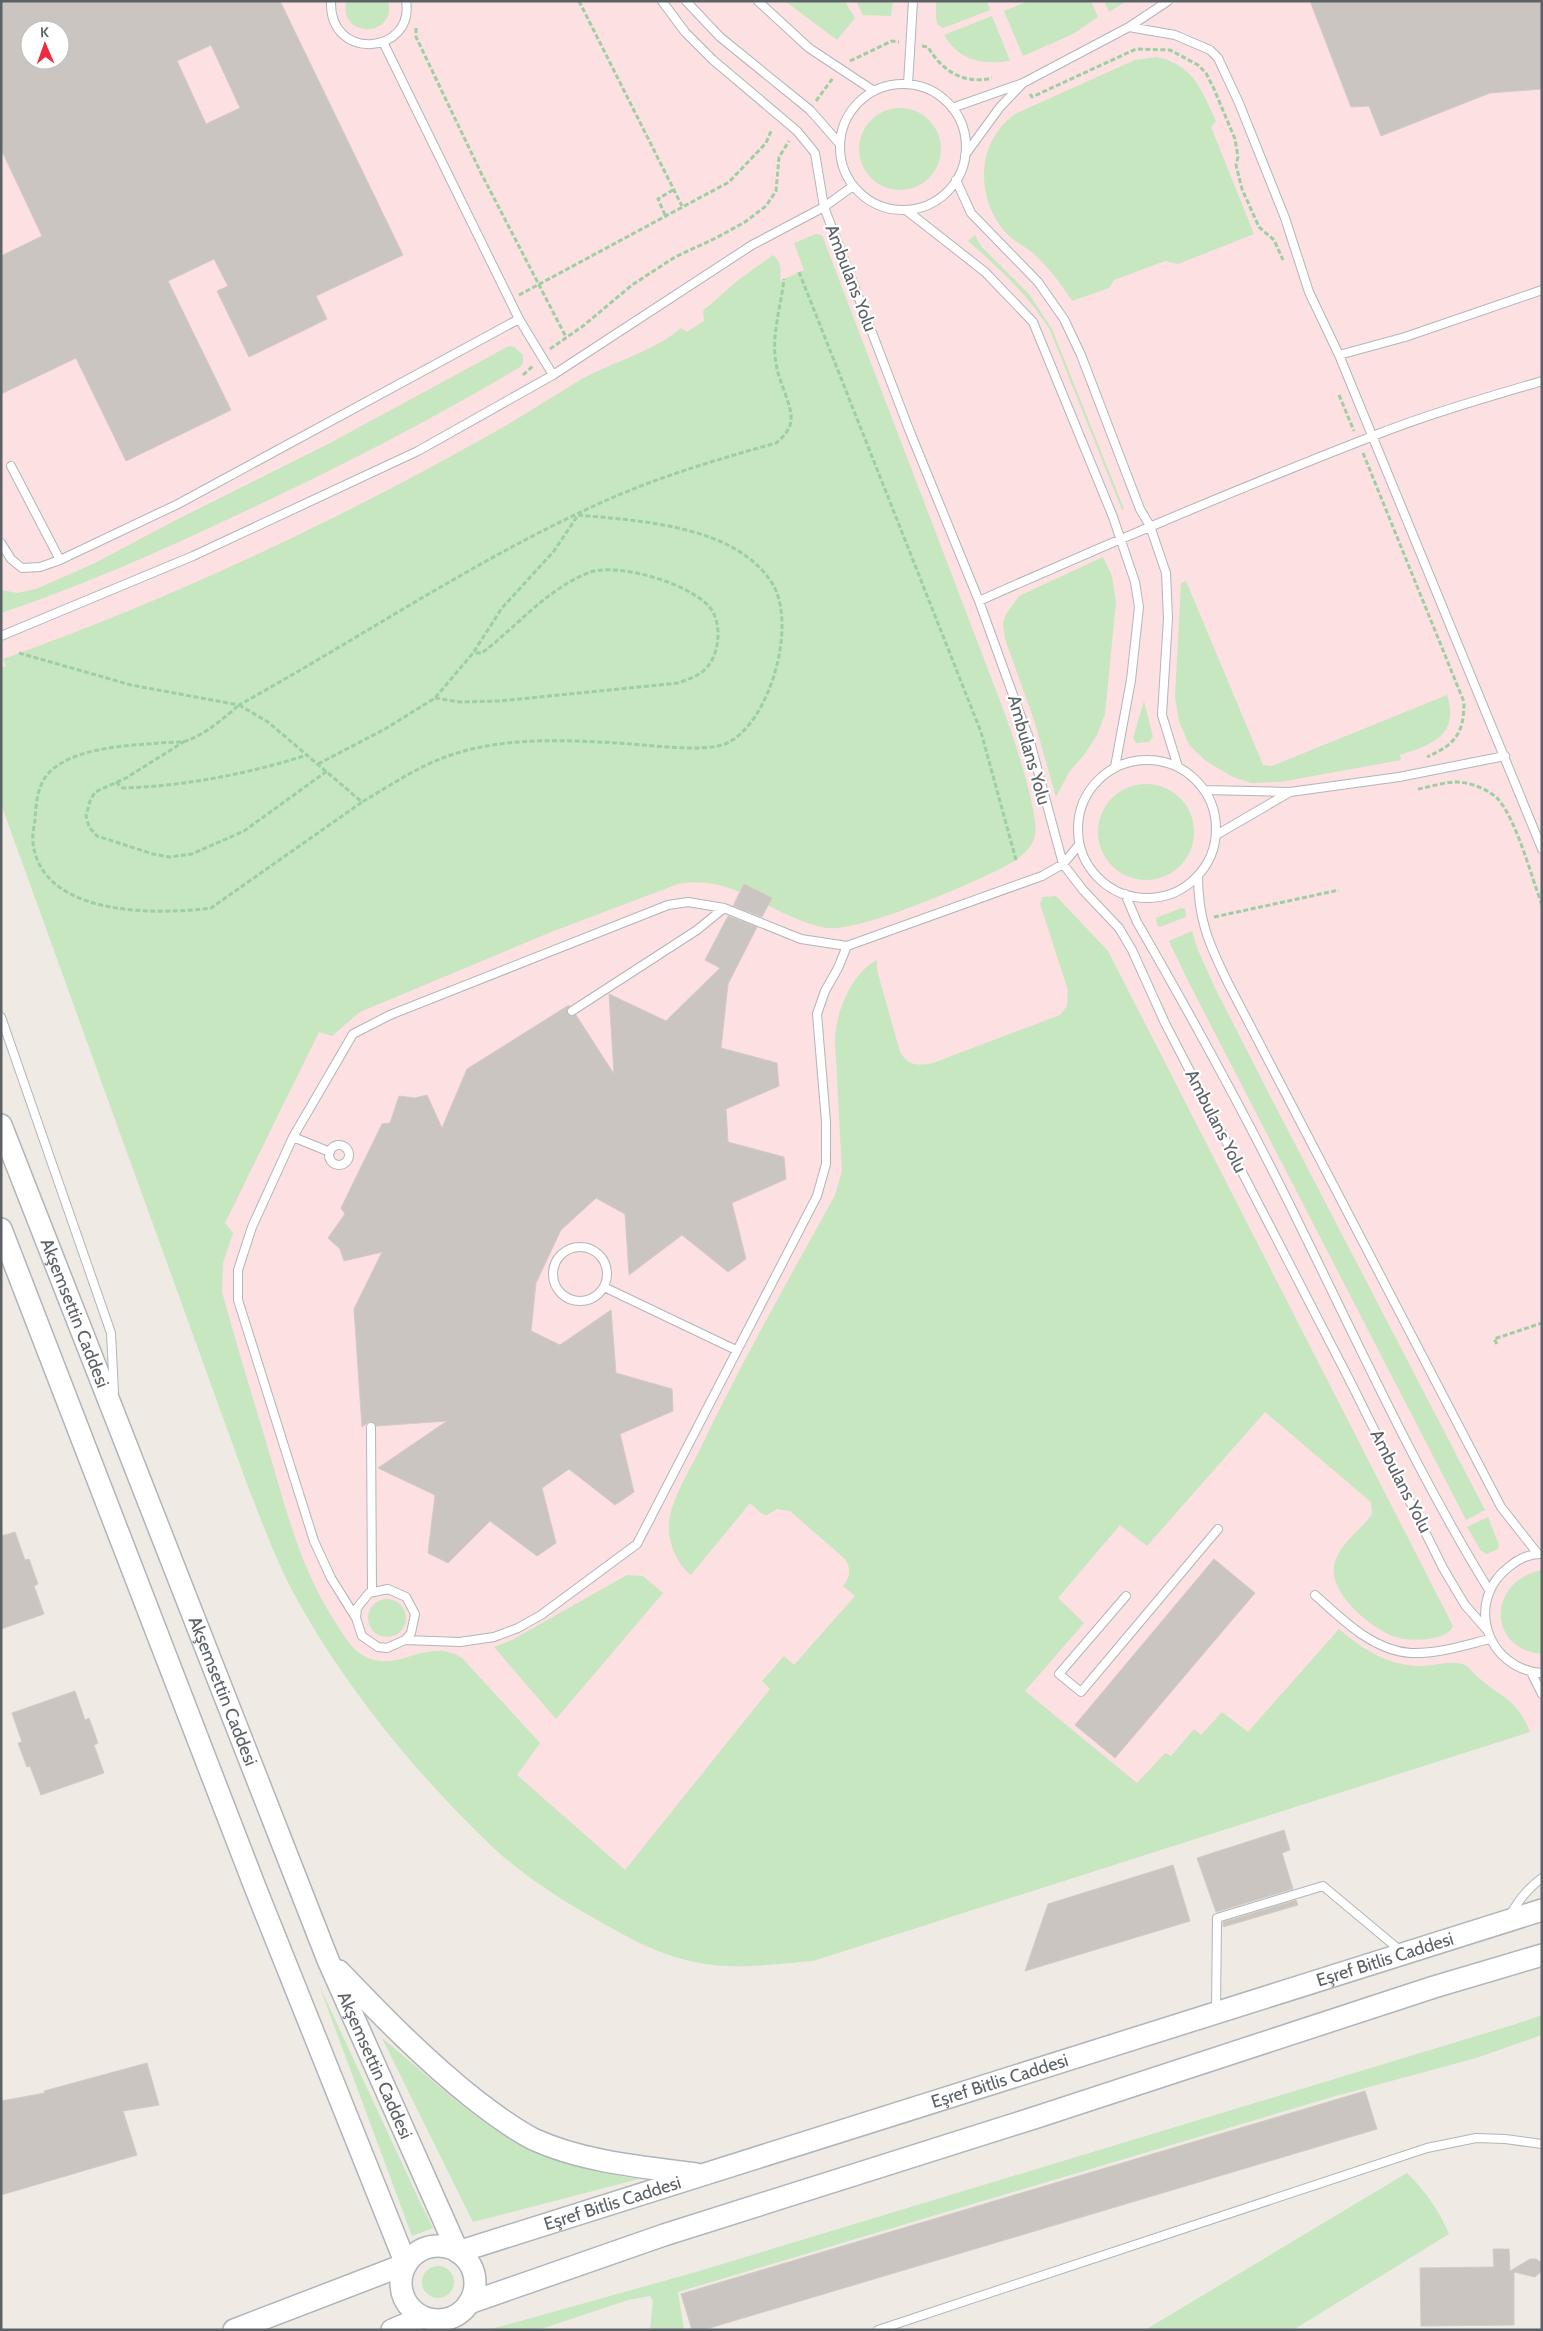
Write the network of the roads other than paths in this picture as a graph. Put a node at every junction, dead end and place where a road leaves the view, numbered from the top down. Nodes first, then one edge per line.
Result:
1 (331, 1) edge
2 (406, 1) edge
3 (662, 1) edge
4 (686, 1) edge
5 (758, 1) edge
6 (913, 1) edge
7 (1168, 1) edge
8 (1129, 27) junction
9 (383, 42) junction
10 (1023, 83) junction
11 (908, 84) junction
12 (874, 91) junction
13 (952, 108) junction
14 (840, 144) junction
15 (965, 156) junction
16 (956, 180) junction
17 (853, 186) junction
18 (824, 207) junction
19 (906, 210) junction
20 (1542, 290) edge
21 (519, 318) junction
22 (1340, 356) junction
23 (553, 375) junction
24 (1542, 381) edge
25 (1371, 436) junction
26 (11, 466) dead end
27 (1150, 526) junction
28 (1120, 538) junction
29 (1, 543) edge
30 (60, 560) junction
31 (979, 601) junction
32 (1, 636) edge
33 (1505, 756) junction
34 (1115, 767) junction
35 (1178, 767) junction
36 (1205, 790) junction
37 (1290, 792) junction
38 (1218, 834) junction
39 (1078, 846) junction
40 (1541, 846) edge
41 (1063, 864) junction
42 (1198, 876) junction
43 (1125, 894) junction
44 (724, 908) junction
45 (847, 946) junction
46 (572, 1011) dead end
47 (1, 1017) edge
48 (1, 1125) edge
49 (293, 1137) junction
50 (330, 1152) dead end
51 (1, 1229) edge
52 (604, 1287) junction
53 (736, 1350) junction
54 (115, 1419) junction
55 (371, 1427) dead end
56 (1218, 1529) dead end
57 (1540, 1554) edge
58 (1489, 1590) junction
59 (372, 1592) junction
60 (1315, 1594) dead end
61 (1126, 1596) dead end
62 (356, 1618) junction
63 (1486, 1629) junction
64 (1490, 1639) junction
65 (405, 1640) junction
66 (1530, 1672) junction
67 (1542, 1673) edge
68 (1542, 1694) edge
69 (1542, 1878) edge
70 (1542, 1910) edge
71 (1508, 1921) junction
72 (1403, 1953) junction
73 (1542, 1955) edge
74 (328, 1960) junction
75 (1216, 2012) junction
76 (1542, 2144) edge
77 (703, 2175) junction
78 (458, 2252) junction
79 (406, 2264) junction
80 (469, 2303) junction
81 (423, 2317) junction
82 (234, 2330) edge
83 (392, 2330) edge
84 (878, 2330) edge

1 - 9 lane
2 - 9 lane
3 - 18 lane, Ambulans Yolu
4 - 14 lane
5 - 12 lane
6 - 11 lane
7 - 8 lane
8 - 10 lane
8 - 22 lane
9 - 21 lane
10 - 13 lane
10 - 15 lane
11 - 12 lane
11 - 13 lane
12 - 14 lane
13 - 15 lane
14 - 17 lane
15 - 16 lane
16 - 19 lane
16 - 27 lane
17 - 18 lane
17 - 19 lane
18 - 23 lane
18 - 31 lane, Ambulans Yolu
19 - 28 lane
20 - 22 lane
21 - 23 lane
21 - 30 lane
22 - 25 lane
23 - 32 lane
24 - 25 lane
25 - 27 lane
25 - 33 lane
26 - 30 lane
27 - 28 lane
27 - 35 lane
28 - 31 lane
28 - 34 lane
29 - 30 lane
31 - 41 lane, Ambulans Yolu
33 - 37 lane
33 - 40 lane
34 - 35 lane
34 - 39 lane
35 - 36 lane
36 - 37 lane
36 - 38 lane
37 - 38 lane
38 - 42 lane
39 - 41 lane
39 - 43 lane
41 - 45 lane
41 - 63 lane, Ambulans Yolu
42 - 43 lane
42 - 57 lane
43 - 58 lane
44 - 45 lane
44 - 46 lane
44 - 49 lane
45 - 53 lane
47 - 54 lane
48 - 54 main road, Akşemsettin Caddesi
49 - 50 lane
49 - 62 lane
51 - 79 main road, Akşemsettin Caddesi
52 - 52 lane
52 - 53 lane
53 - 65 lane
54 - 74 main road, Akşemsettin Caddesi
55 - 59 lane
56 - 61 lane
57 - 58 lane
58 - 63 lane
59 - 62 lane
59 - 65 lane
60 - 64 lane
62 - 65 lane
63 - 64 lane
64 - 66 lane
66 - 67 lane
66 - 68 lane
69 - 71 lane
70 - 71 main road, Eşref Bitlis Caddesi
71 - 72 main road, Eşref Bitlis Caddesi
72 - 75 main road, Eşref Bitlis Caddesi
72 - 75 lane
73 - 80 main road
74 - 77 main road
74 - 78 main road, Akşemsettin Caddesi
75 - 77 main road, Eşref Bitlis Caddesi
76 - 84 lane
77 - 78 main road, Eşref Bitlis Caddesi
78 - 79 main road
78 - 80 main road
79 - 81 main road
79 - 82 main road
80 - 81 main road
81 - 83 main road

